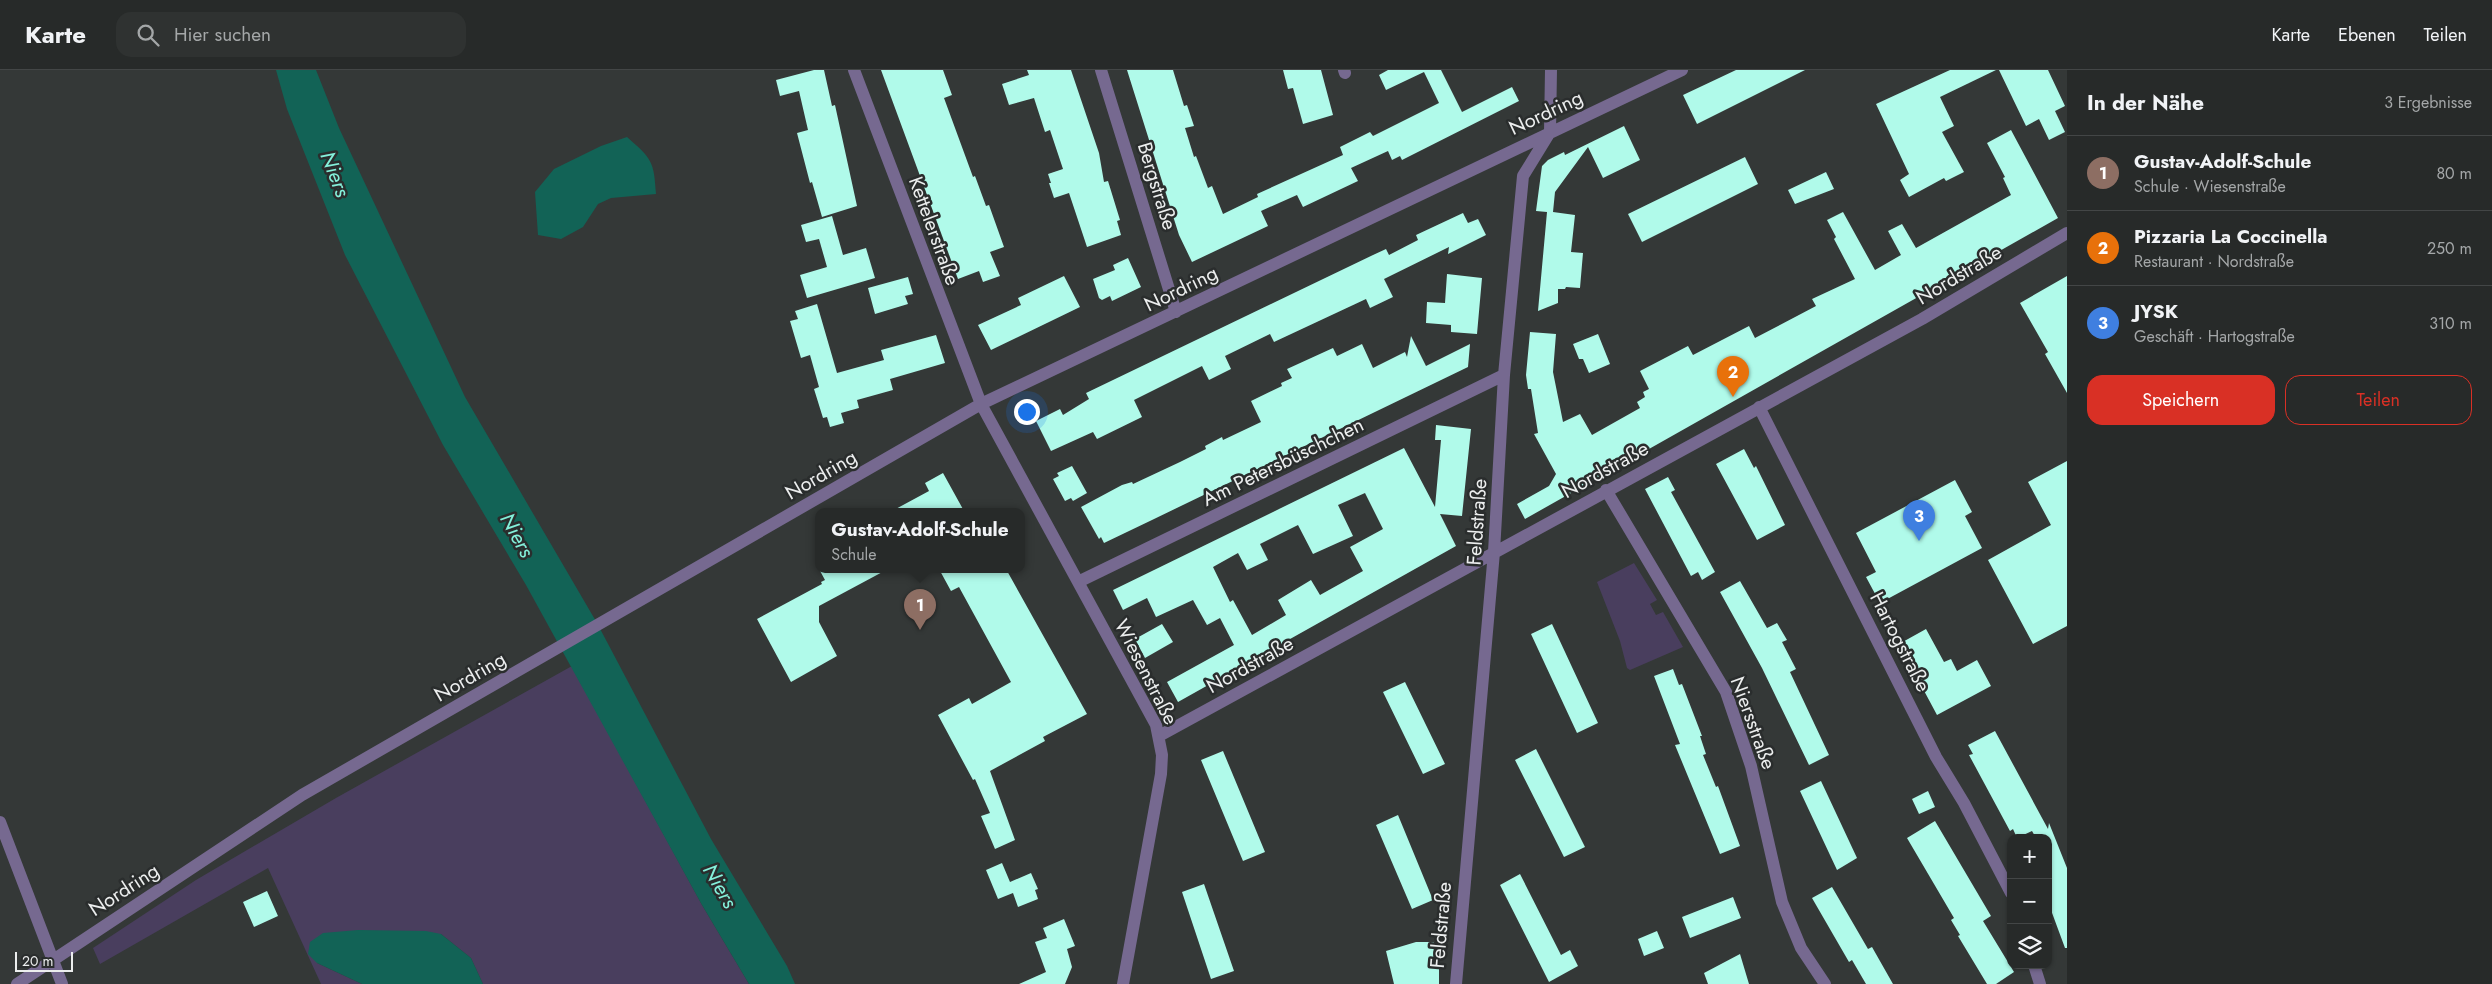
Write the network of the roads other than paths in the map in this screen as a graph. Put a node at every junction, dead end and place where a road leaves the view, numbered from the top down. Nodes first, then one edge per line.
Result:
1 (854, 70) edge
2 (1101, 70) edge
3 (1550, 70) edge
4 (1682, 70) edge
5 (1550, 132) junction
6 (2067, 233) edge
7 (1176, 312) junction
8 (1504, 375) junction
9 (981, 404) junction
10 (1759, 407) junction
11 (1606, 490) junction
12 (1494, 552) junction
13 (1078, 582) junction
14 (1159, 736) junction
15 (0, 822) edge
16 (2007, 885) edge
17 (51, 960) junction
18 (2035, 969) edge
19 (17, 984) edge
20 (62, 984) edge
21 (1123, 984) edge
22 (1456, 984) edge
23 (1825, 984) edge
24 (2040, 984) edge

1 - 9 street, Kettelerstraße
2 - 7 street, Bergstraße
3 - 5 street
4 - 5 street, Nordring
5 - 7 street, Nordring
5 - 8 street, Feldstraße
6 - 10 street, Nordstraße
7 - 9 street, Nordring
8 - 12 street, Feldstraße
8 - 13 street, Am Petersbüschchen
9 - 13 street, Wiesenstraße
9 - 17 street, Nordring
10 - 11 street, Nordstraße
10 - 16 street, Hartogstraße
11 - 12 street, Nordstraße
11 - 23 street, Niersstraße
12 - 14 street, Nordstraße
12 - 22 street, Feldstraße
13 - 14 street, Wiesenstraße
14 - 21 street, Wiesenstraße
15 - 17 street
17 - 19 street, Nordring
17 - 20 street
18 - 24 street

